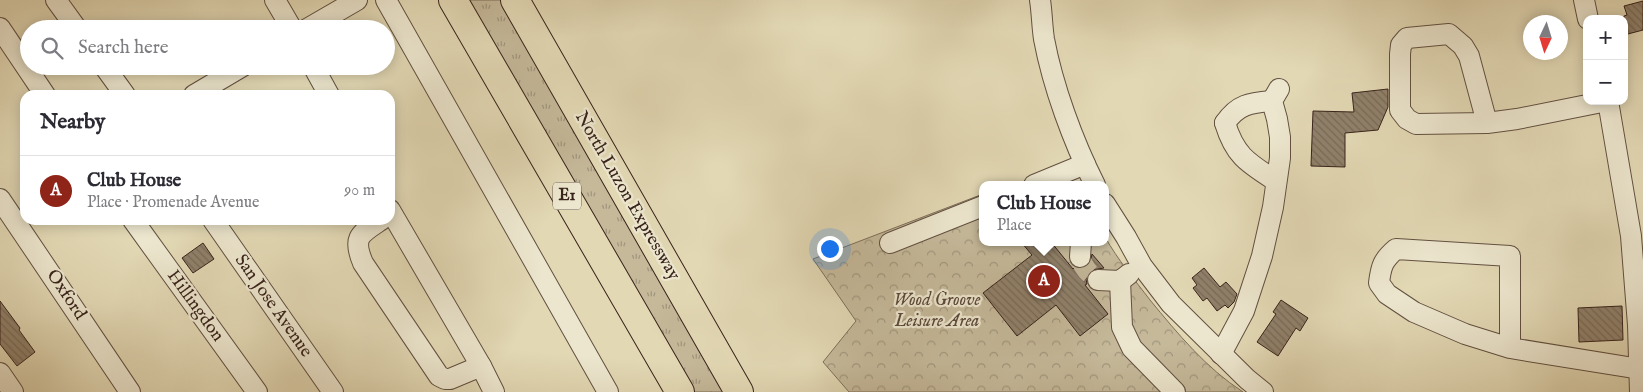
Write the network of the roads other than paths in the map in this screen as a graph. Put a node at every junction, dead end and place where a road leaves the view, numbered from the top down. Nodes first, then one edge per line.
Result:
1 (56, 0) edge
2 (275, 0) edge
3 (357, 0) edge
4 (386, 0) edge
5 (454, 0) edge
6 (515, 0) edge
7 (1040, 0) edge
8 (1584, 0) edge
9 (1587, 15) edge
10 (70, 20) edge
11 (287, 20) edge
12 (323, 20) edge
13 (0, 28) edge
14 (20, 57) edge
15 (32, 75) edge
16 (111, 75) edge
17 (228, 75) edge
18 (318, 75) edge
19 (43, 90) edge
20 (121, 90) edge
21 (202, 90) edge
22 (326, 90) edge
23 (1586, 105) edge
24 (1609, 105) edge
25 (1487, 123) junction
26 (1085, 164) junction
27 (1044, 181) edge
28 (1093, 181) edge
29 (1276, 181) junction
30 (979, 208) edge
31 (9, 209) edge
32 (1109, 211) edge
33 (137, 225) edge
34 (216, 225) edge
35 (372, 225) edge
36 (395, 225) edge
37 (890, 243) dead end
38 (1142, 266) junction
39 (1098, 280) dead end
40 (1120, 281) junction
41 (1510, 348) junction
42 (1222, 354) junction
43 (481, 366) junction
44 (1640, 369) junction
45 (0, 373) edge
46 (13, 392) edge
47 (130, 392) edge
48 (257, 392) edge
49 (333, 392) edge
50 (494, 392) edge
51 (608, 392) edge
52 (680, 392) edge
53 (739, 392) edge
54 (1175, 392) edge
55 (1263, 392) edge
56 (1640, 392) edge

1 - 10 street
2 - 11 street
3 - 12 street
4 - 51 street
5 - 52 highway, E1
6 - 53 highway, North Luzon Expressway
7 - 26 street
8 - 9 street
13 - 14 street
15 - 19 street
16 - 20 street
17 - 21 street
18 - 22 street
23 - 25 street
24 - 44 street
25 - 25 street
26 - 27 street
26 - 28 street
29 - 29 street
29 - 42 street
30 - 37 street
31 - 47 street, Oxford
32 - 38 street
33 - 48 street, Hillingdon
34 - 49 street, San Jose Avenue
35 - 43 street
36 - 43 street
38 - 40 street
38 - 42 street
39 - 40 street
40 - 54 street
41 - 41 street
41 - 44 street
42 - 55 street
43 - 50 street
44 - 56 street
45 - 46 street

